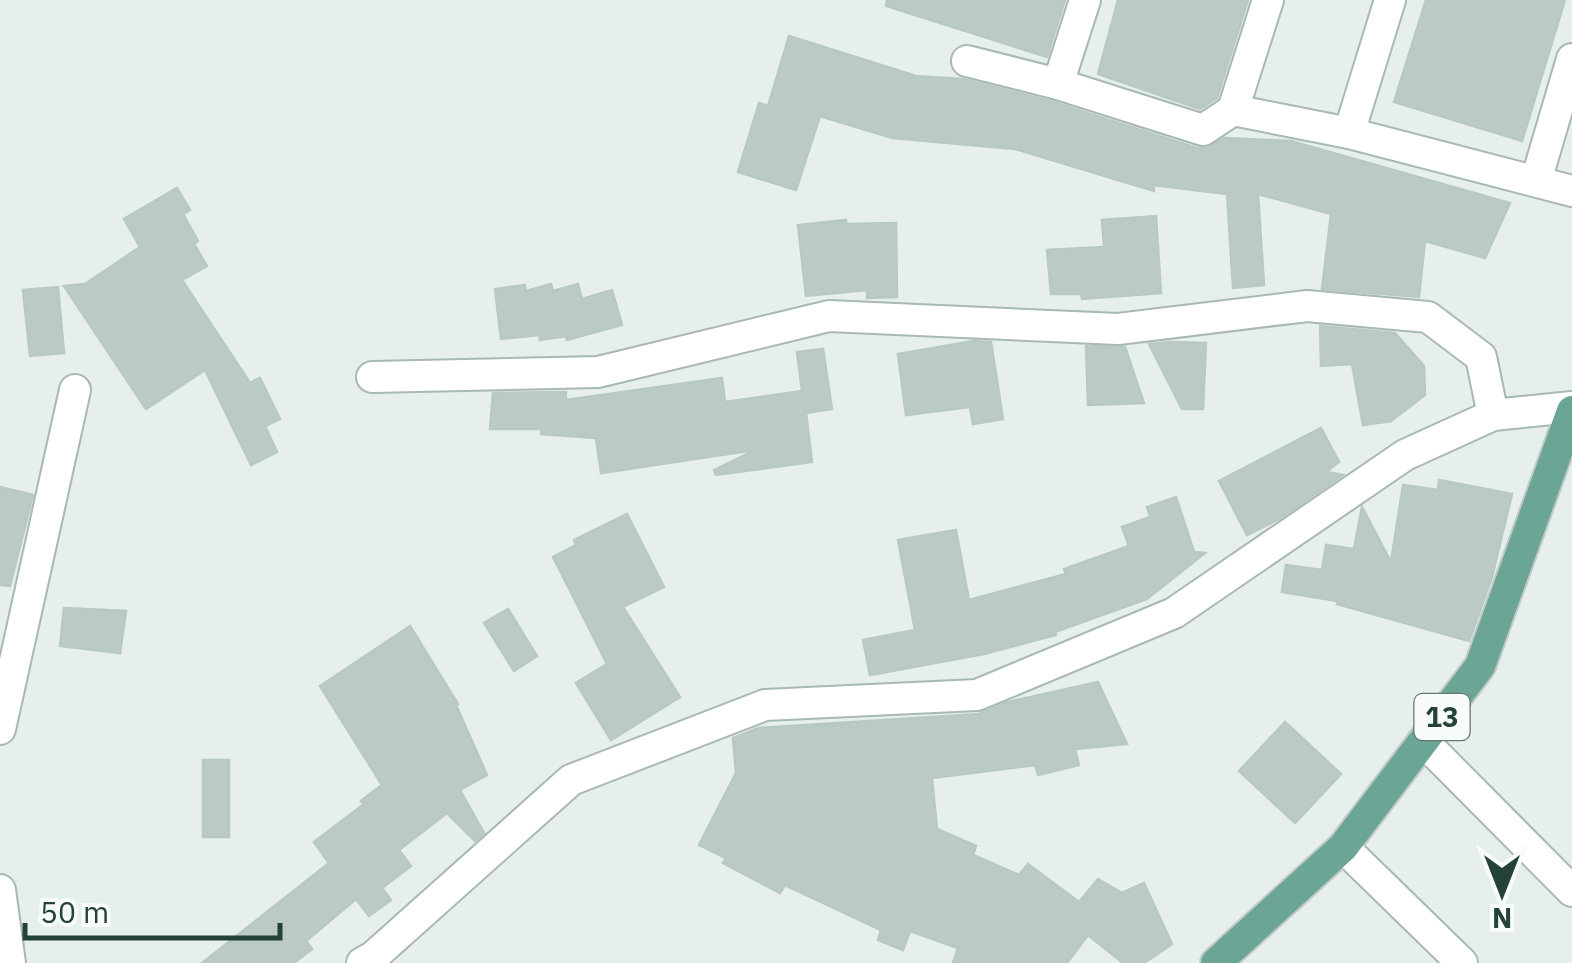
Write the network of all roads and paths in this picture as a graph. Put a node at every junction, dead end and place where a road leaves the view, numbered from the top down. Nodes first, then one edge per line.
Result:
1 (1085, 0) edge
2 (1268, 0) edge
3 (1390, 0) edge
4 (1572, 58) edge
5 (968, 60) dead end
6 (1058, 84) junction
7 (1233, 110) junction
8 (1348, 133) junction
9 (1536, 182) junction
10 (1572, 191) edge
11 (372, 377) dead end
12 (75, 390) dead end
13 (1572, 409) edge
14 (1494, 415) junction
15 (0, 729) edge
16 (1423, 742) junction
17 (1343, 847) junction
18 (0, 890) edge
19 (1572, 891) edge
20 (10, 963) edge
21 (362, 963) edge
22 (1216, 963) edge
23 (1462, 963) edge

1 - 6 street
2 - 7 street
3 - 8 street
4 - 9 street
5 - 6 street
6 - 7 street
7 - 8 street
8 - 9 street
9 - 10 street
11 - 14 street
12 - 15 street
13 - 14 street
13 - 16 main road, 13
14 - 21 street
16 - 17 main road, 13
16 - 19 street
17 - 22 main road, 13
17 - 23 street
18 - 20 street

